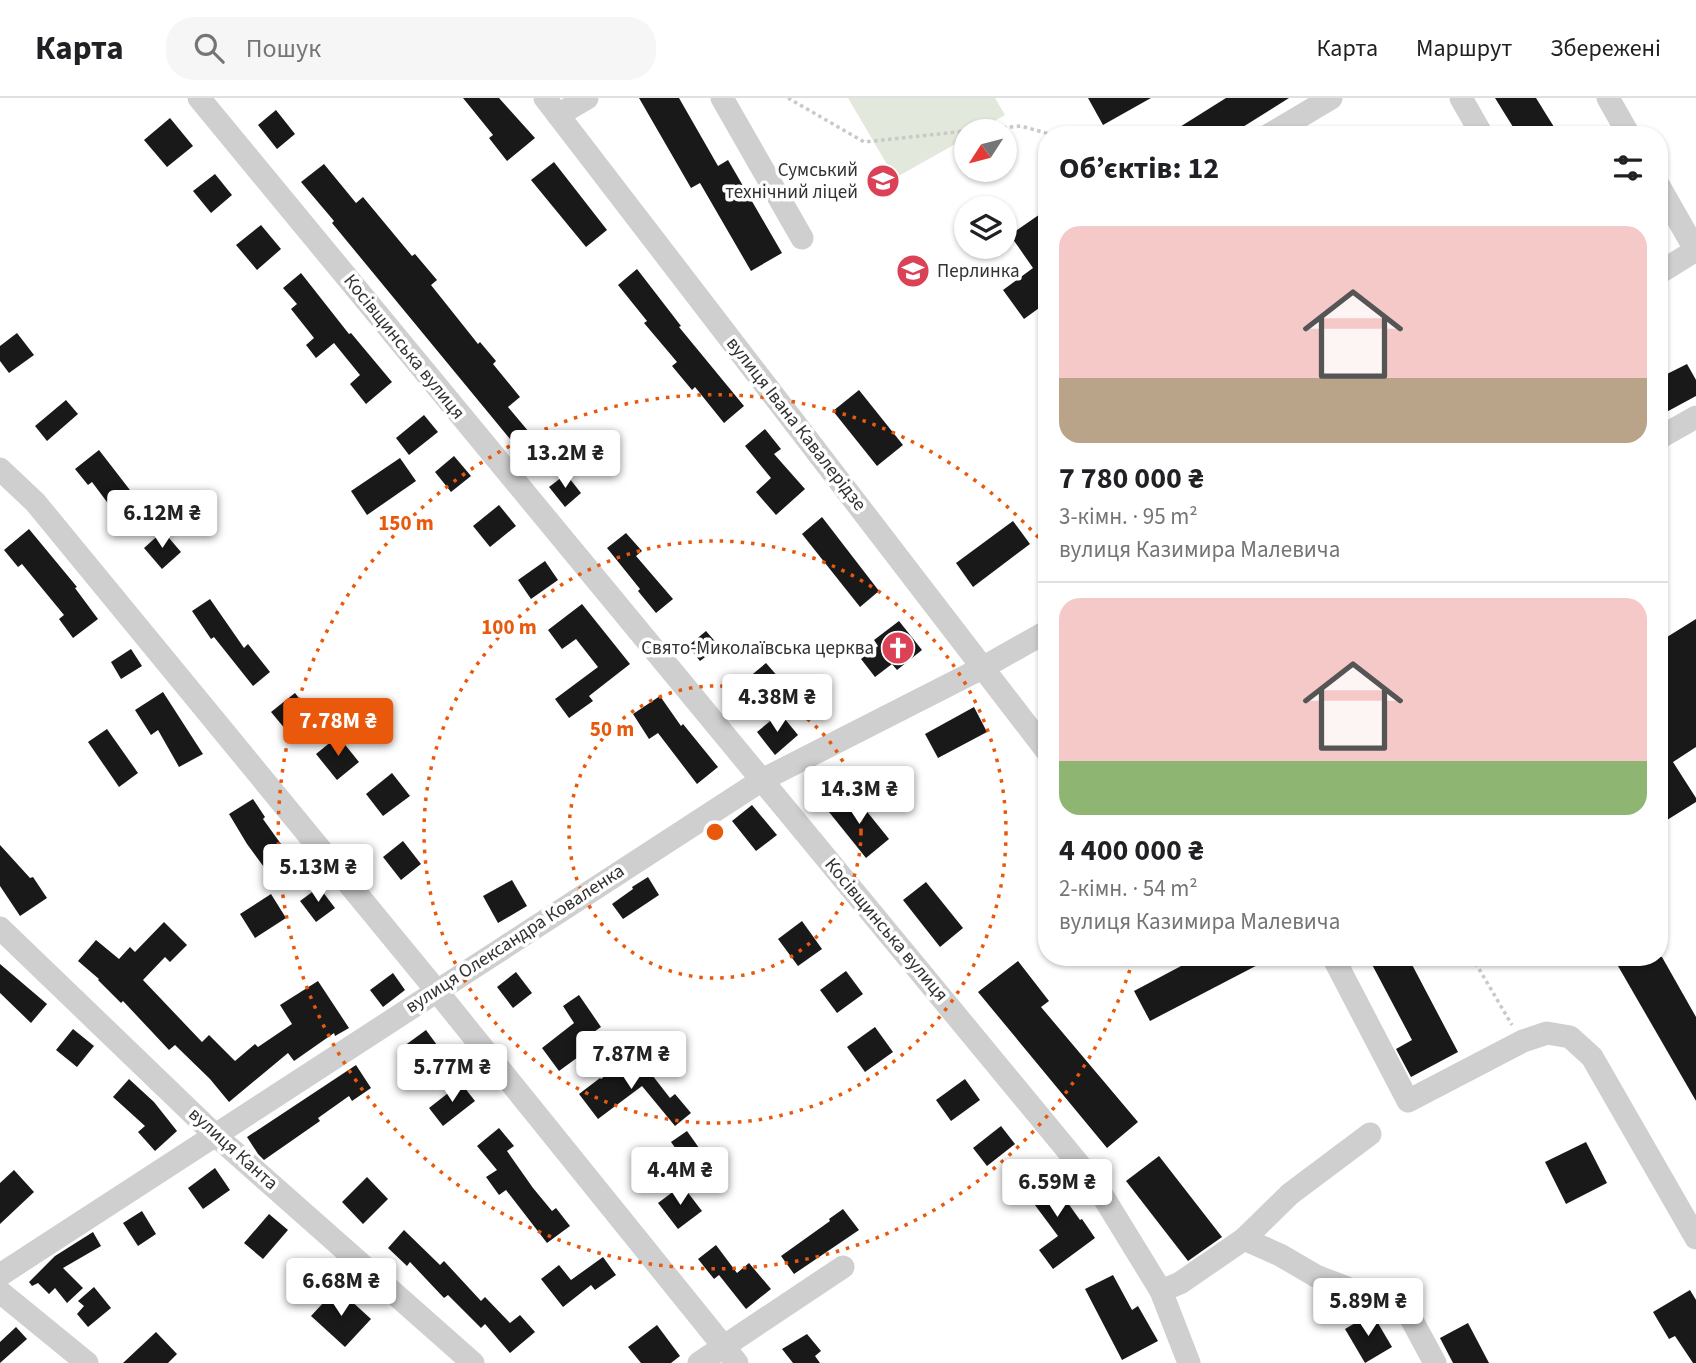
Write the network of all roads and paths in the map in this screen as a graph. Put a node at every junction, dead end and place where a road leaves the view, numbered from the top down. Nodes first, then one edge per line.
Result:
1 (199, 98) edge
2 (587, 98) edge
3 (722, 98) edge
4 (788, 98) edge
5 (1331, 98) edge
6 (1461, 98) edge
7 (1608, 98) edge
8 (551, 106) edge
9 (1017, 126) edge
10 (1284, 126) edge
11 (1477, 126) edge
12 (1624, 126) edge
13 (1038, 131) edge
14 (954, 132) edge
15 (1668, 197) edge
16 (1690, 223) edge
17 (802, 238) dead end
18 (1696, 250) edge
19 (1668, 267) edge
20 (1696, 417) edge
21 (1668, 433) edge
22 (0, 469) edge
23 (1038, 637) edge
24 (984, 667) junction
25 (1038, 739) edge
26 (762, 780) junction
27 (0, 928) edge
28 (1338, 966) edge
29 (1477, 966) edge
30 (436, 990) junction
31 (1523, 1041) junction
32 (214, 1134) junction
33 (1370, 1134) dead end
34 (1696, 1238) edge
35 (1244, 1239) junction
36 (844, 1267) dead end
37 (0, 1275) edge
38 (1161, 1291) junction
39 (0, 1292) edge
40 (731, 1354) edge
41 (87, 1363) edge
42 (473, 1363) edge
43 (699, 1363) edge
44 (1189, 1363) edge
45 (1435, 1363) edge

1 - 26 street, Косівщинська вулиця
2 - 8 street
3 - 17 street
4 - 14 path
5 - 10 street
6 - 11 street
7 - 12 street
8 - 24 street, вулиця Івана Кавалерідзе
9 - 13 path
15 - 16 street
16 - 18 street
18 - 19 street
20 - 21 street
22 - 30 street
23 - 24 street, вулиця Олександра Коваленка
24 - 25 street, вулиця Івана Кавалерідзе
24 - 26 street, вулиця Олександра Коваленка
26 - 30 street, вулиця Олександра Коваленка
26 - 38 street, Косівщинська вулиця
27 - 32 street, вулиця Канта
28 - 31 street
29 - 31 path
30 - 32 street, вулиця Олександра Коваленка
30 - 40 street
31 - 34 street
32 - 37 street, вулиця Олександра Коваленка
32 - 42 street, вулиця Канта
33 - 35 street
35 - 38 street
35 - 45 street
36 - 40 street
38 - 44 street, Косівщинська вулиця
39 - 41 street
40 - 43 street

